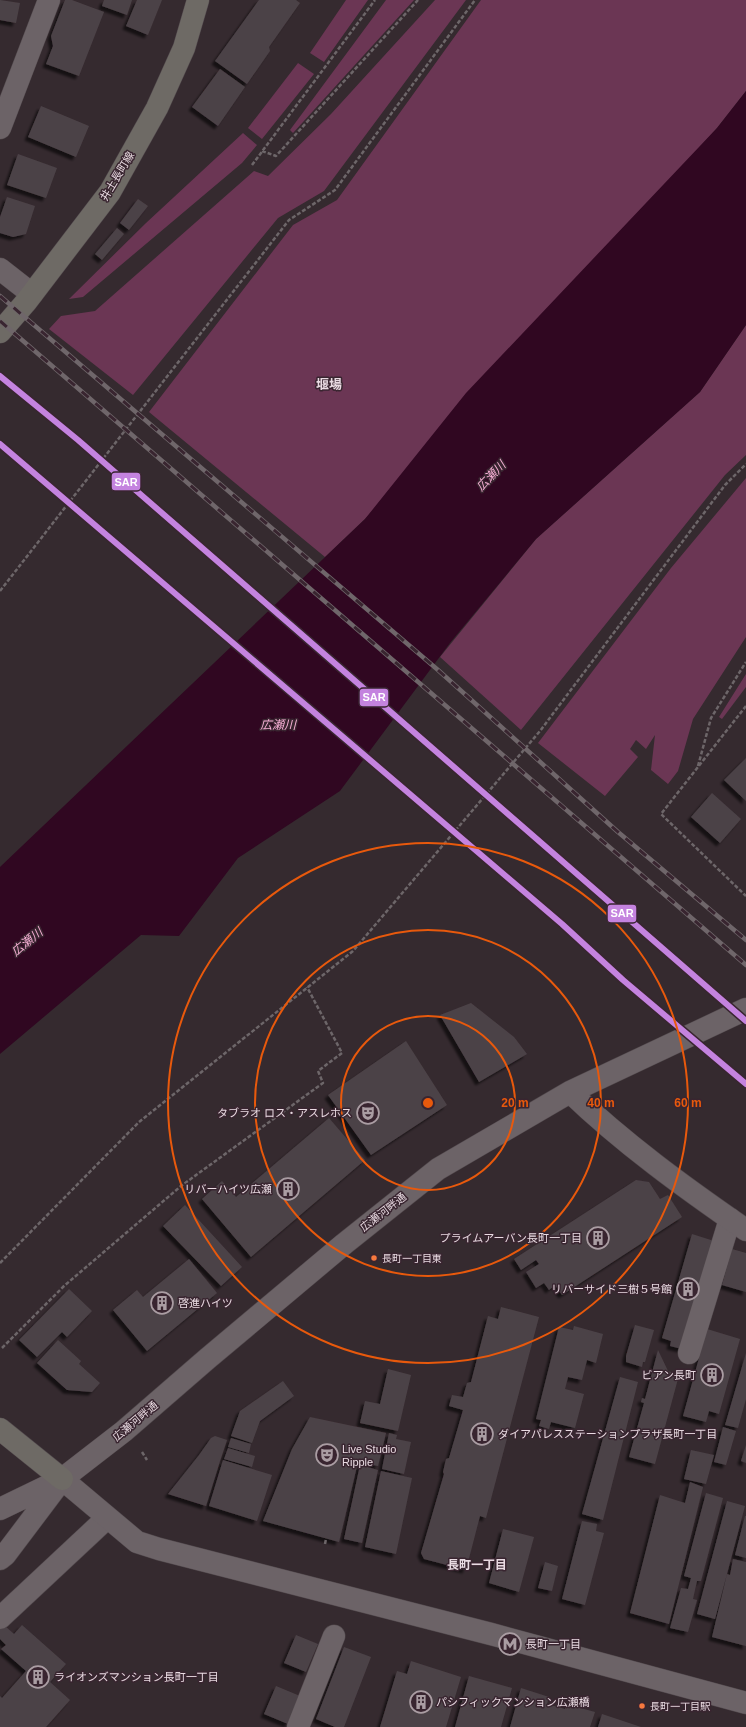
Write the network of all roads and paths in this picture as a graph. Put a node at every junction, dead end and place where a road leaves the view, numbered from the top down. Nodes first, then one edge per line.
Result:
1 (49, 0) edge
2 (198, 0) edge
3 (374, 0) edge
4 (418, 0) edge
5 (475, 0) edge
6 (0, 128) edge
7 (262, 151) junction
8 (252, 165) dead end
9 (0, 269) edge
10 (32, 294) junction
11 (0, 332) edge
12 (746, 464) edge
13 (0, 591) edge
14 (746, 662) edge
15 (746, 706) edge
16 (698, 766) junction
17 (746, 896) edge
18 (307, 987) junction
19 (746, 1009) edge
20 (570, 1092) junction
21 (738, 1224) edge
22 (0, 1263) edge
23 (2, 1348) dead end
24 (689, 1353) dead end
25 (0, 1429) edge
26 (142, 1452) dead end
27 (147, 1460) dead end
28 (62, 1479) junction
29 (0, 1509) edge
30 (107, 1518) junction
31 (326, 1538) dead end
32 (325, 1544) dead end
33 (0, 1559) edge
34 (0, 1618) edge
35 (334, 1636) dead end
36 (746, 1703) edge
37 (298, 1727) edge

1 - 6 street
2 - 10 main road, 井土長町線
3 - 7 path
4 - 7 path
5 - 13 path
7 - 8 path
9 - 10 street
10 - 11 main road, 井土長町線
12 - 18 path
14 - 16 path
15 - 16 path
16 - 17 path
18 - 22 path
18 - 23 path
19 - 20 street, 広瀬河畔通
20 - 21 street
20 - 28 street, 広瀬河畔通
21 - 24 street
25 - 28 main road
26 - 27 path
28 - 29 street, 広瀬河畔通
28 - 30 street
28 - 33 street, 広瀬河畔通
30 - 34 street
30 - 36 street
31 - 32 path
35 - 37 street

